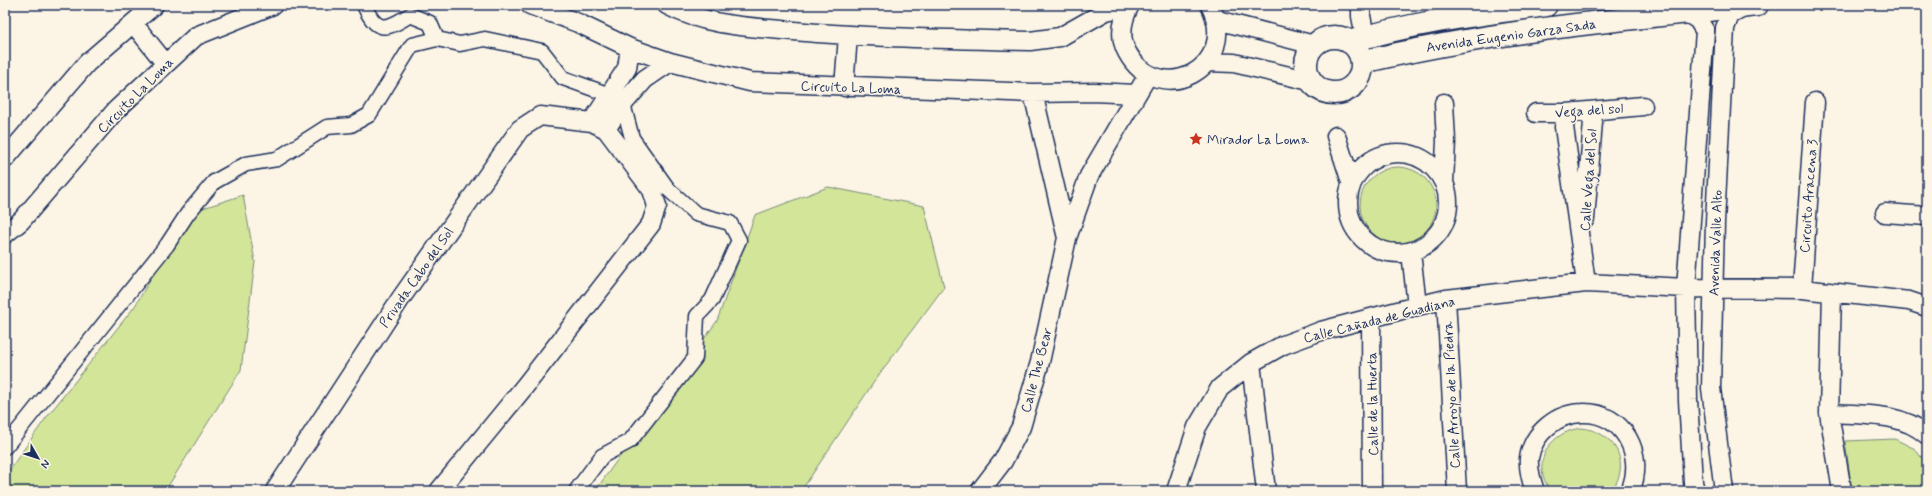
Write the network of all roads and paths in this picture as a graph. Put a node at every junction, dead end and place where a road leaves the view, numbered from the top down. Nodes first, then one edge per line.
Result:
1 (154, 5) edge
2 (273, 5) edge
3 (364, 5) edge
4 (530, 5) edge
5 (667, 5) edge
6 (1361, 5) edge
7 (1546, 5) edge
8 (1130, 6) edge
9 (1752, 6) edge
10 (1483, 9) edge
11 (1517, 9) junction
12 (1213, 12) edge
13 (1687, 13) junction
14 (133, 23) junction
15 (1520, 31) junction
16 (848, 36) junction
17 (437, 38) junction
18 (1357, 39) junction
19 (1314, 45) junction
20 (630, 48) junction
21 (670, 62) junction
22 (1207, 62) junction
23 (1362, 62) junction
24 (165, 63) junction
25 (1148, 75) junction
26 (1310, 81) junction
27 (844, 87) junction
28 (1033, 93) junction
29 (1135, 94) junction
30 (616, 100) junction
31 (1815, 102) dead end
32 (1444, 103) dead end
33 (1642, 106) dead end
34 (1586, 112) junction
35 (1536, 113) dead end
36 (1567, 113) junction
37 (599, 126) junction
38 (1336, 136) dead end
39 (5, 159) edge
40 (1351, 182) junction
41 (1444, 182) junction
42 (1886, 213) dead end
43 (1927, 216) edge
44 (5, 234) edge
45 (1067, 238) junction
46 (1582, 250) junction
47 (1411, 252) junction
48 (1586, 283) junction
49 (1686, 288) junction
50 (1713, 288) junction
51 (1802, 289) junction
52 (1832, 293) junction
53 (1446, 299) junction
54 (1417, 306) junction
55 (1927, 307) edge
56 (1371, 318) junction
57 (1251, 363) junction
58 (1829, 413) junction
59 (1927, 435) edge
60 (5, 447) edge
61 (275, 491) edge
62 (439, 491) edge
63 (576, 491) edge
64 (980, 491) edge
65 (1176, 491) edge
66 (1266, 491) edge
67 (1372, 491) edge
68 (1456, 491) edge
69 (1535, 491) edge
70 (1630, 491) edge
71 (1695, 491) edge
72 (1724, 491) edge
73 (1842, 491) edge

1 - 14 street
2 - 24 street, Circuito La Loma
3 - 17 street
4 - 20 street, Circuito La Loma
5 - 16 street
6 - 18 street
7 - 11 street, Avenida Eugenio Garza Sada
8 - 16 street
8 - 25 street
9 - 13 street, Avenida Eugenio Garza Sada
9 - 50 street, Avenida Valle Alto
10 - 11 street, Avenida Eugenio Garza Sada
10 - 18 street, Avenida Eugenio Garza Sada
11 - 15 street
12 - 19 street
12 - 22 street
13 - 15 street, Avenida Eugenio Garza Sada
13 - 49 street, Avenida Valle Alto
14 - 24 street
14 - 39 street
15 - 23 street, Avenida Eugenio Garza Sada
16 - 27 street
17 - 30 street
17 - 60 street
18 - 19 street
18 - 23 street
19 - 26 street
20 - 21 street, Circuito La Loma
20 - 30 street
21 - 27 street, Circuito La Loma
21 - 30 street
22 - 25 street
22 - 26 street
23 - 26 street
24 - 44 street, Circuito La Loma
25 - 29 street, Calle The Bear
27 - 28 street, Circuito La Loma
28 - 29 street, Circuito La Loma
28 - 45 street, Calle The Bear
29 - 45 street, Calle The Bear
30 - 37 street
30 - 63 street
31 - 51 street, Circuito Aracena 3
32 - 41 street
33 - 34 street, Vega del sol
34 - 36 street, Vega del sol
34 - 46 street, Calle Vega del Sol
35 - 36 street, Vega del sol
36 - 46 street, Calle Vega del Sol
37 - 61 street, Privada Cabo del Sol
37 - 62 street
38 - 40 street
40 - 41 street
40 - 47 street
41 - 47 street
42 - 43 street
45 - 64 street, Calle The Bear
46 - 48 street, Calle Vega del Sol
47 - 54 street
48 - 49 street, Calle Cañada de Guadiana
48 - 53 street, Calle Cañada de Guadiana
49 - 50 street, Calle Cañada de Guadiana
49 - 71 street, Avenida Valle Alto
50 - 51 street, Calle Cañada de Guadiana
50 - 72 street, Avenida Valle Alto
51 - 52 street, Calle Cañada de Guadiana
52 - 55 street, Calle Cañada de Guadiana
52 - 58 street
53 - 54 street, Calle Cañada de Guadiana
53 - 68 street, Calle Arroyo de la Piedra
54 - 56 street, Calle Cañada de Guadiana
56 - 57 street, Calle Cañada de Guadiana
56 - 67 street, Calle de la Huerta
57 - 65 street, Calle Cañada de Guadiana
57 - 66 street
58 - 59 street
58 - 73 street
69 - 70 street

